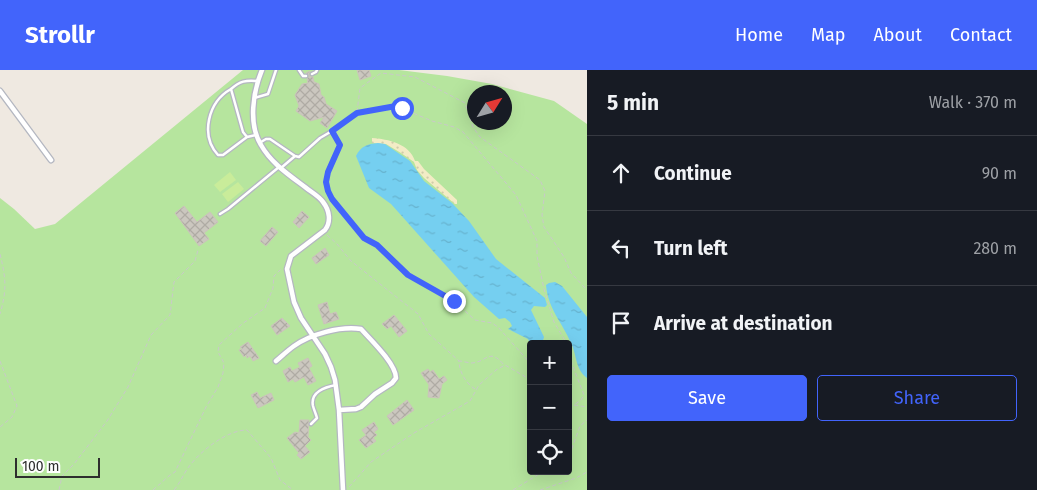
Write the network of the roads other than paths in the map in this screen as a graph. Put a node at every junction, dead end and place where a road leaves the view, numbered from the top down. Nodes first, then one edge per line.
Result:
1 (262, 70) edge
2 (276, 70) edge
3 (299, 70) edge
4 (317, 70) edge
5 (312, 74) dead end
6 (306, 76) dead end
7 (257, 81) junction
8 (231, 89) junction
9 (0, 91) edge
10 (254, 98) junction
11 (332, 131) road end
12 (256, 134) junction
13 (247, 137) junction
14 (260, 143) junction
15 (295, 156) junction
16 (50, 160) dead end
17 (280, 167) junction
18 (220, 214) dead end
19 (313, 337) junction
20 (276, 361) dead end
21 (336, 385) junction
22 (339, 410) junction
23 (311, 424) dead end
24 (345, 490) edge

1 - 7 street
2 - 10 lane
3 - 6 lane
4 - 5 lane
7 - 8 lane
7 - 10 street
8 - 13 lane
8 - 13 lane
9 - 16 street
10 - 12 street
11 - 15 lane
12 - 13 lane
12 - 14 street
14 - 15 lane
14 - 17 street
15 - 17 lane
17 - 18 lane
17 - 19 street
19 - 20 street
19 - 21 street
19 - 22 street
21 - 22 street
21 - 23 lane
22 - 24 street

